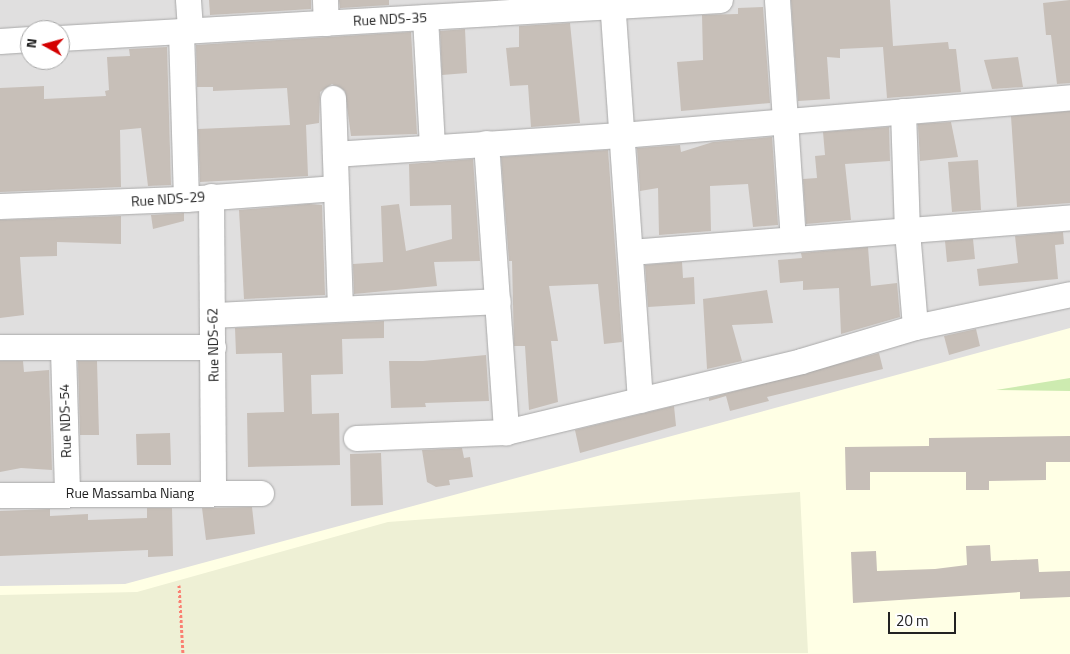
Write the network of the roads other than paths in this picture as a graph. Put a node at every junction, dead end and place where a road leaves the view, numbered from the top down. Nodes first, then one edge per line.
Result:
1 (188, 0) edge
2 (720, 0) edge
3 (777, 0) edge
4 (613, 3) edge
5 (326, 11) edge
6 (425, 17) junction
7 (185, 31) junction
8 (70, 37) edge
9 (20, 40) edge
10 (0, 41) edge
11 (1070, 97) edge
12 (333, 98) dead end
13 (903, 112) junction
14 (785, 120) junction
15 (622, 136) junction
16 (486, 143) junction
17 (432, 148) junction
18 (335, 154) junction
19 (336, 188) junction
20 (211, 196) junction
21 (186, 199) junction
22 (0, 206) edge
23 (1070, 217) edge
24 (907, 231) junction
25 (793, 239) junction
26 (630, 252) junction
27 (1070, 294) edge
28 (498, 301) junction
29 (340, 308) junction
30 (213, 315) junction
31 (915, 327) junction
32 (0, 347) edge
33 (213, 347) junction
34 (63, 350) junction
35 (640, 400) junction
36 (506, 432) junction
37 (356, 438) dead end
38 (67, 493) junction
39 (213, 493) junction
40 (261, 493) dead end
41 (0, 495) edge

1 - 7 street
2 - 4 street, Rue NDS-35
3 - 14 street
4 - 6 street, Rue NDS-35
4 - 15 street
5 - 6 street, Rue NDS-35
5 - 7 street, Rue NDS-35
6 - 17 street
7 - 8 street, Rue NDS-35
7 - 21 street
9 - 10 street
11 - 13 street
12 - 18 street
13 - 14 street
13 - 24 street
14 - 15 street
14 - 25 street
15 - 16 street
15 - 26 street
16 - 17 street
16 - 28 street
17 - 18 street
18 - 19 street
19 - 20 street, Rue NDS-29
19 - 29 street
20 - 21 street, Rue NDS-29
20 - 30 street, Rue NDS-62
21 - 22 street, Rue NDS-29
23 - 24 street
24 - 25 street
24 - 31 street
25 - 26 street
26 - 35 street
27 - 31 street
28 - 29 street
28 - 36 street
29 - 30 street
30 - 33 street, Rue NDS-62
31 - 35 street
32 - 34 street
33 - 34 street
33 - 39 street, Rue NDS-62
34 - 38 street, Rue NDS-54
35 - 36 street
36 - 37 street
38 - 39 street, Rue Massamba Niang
38 - 41 street, Rue Massamba Niang
39 - 40 street, Rue Massamba Niang

